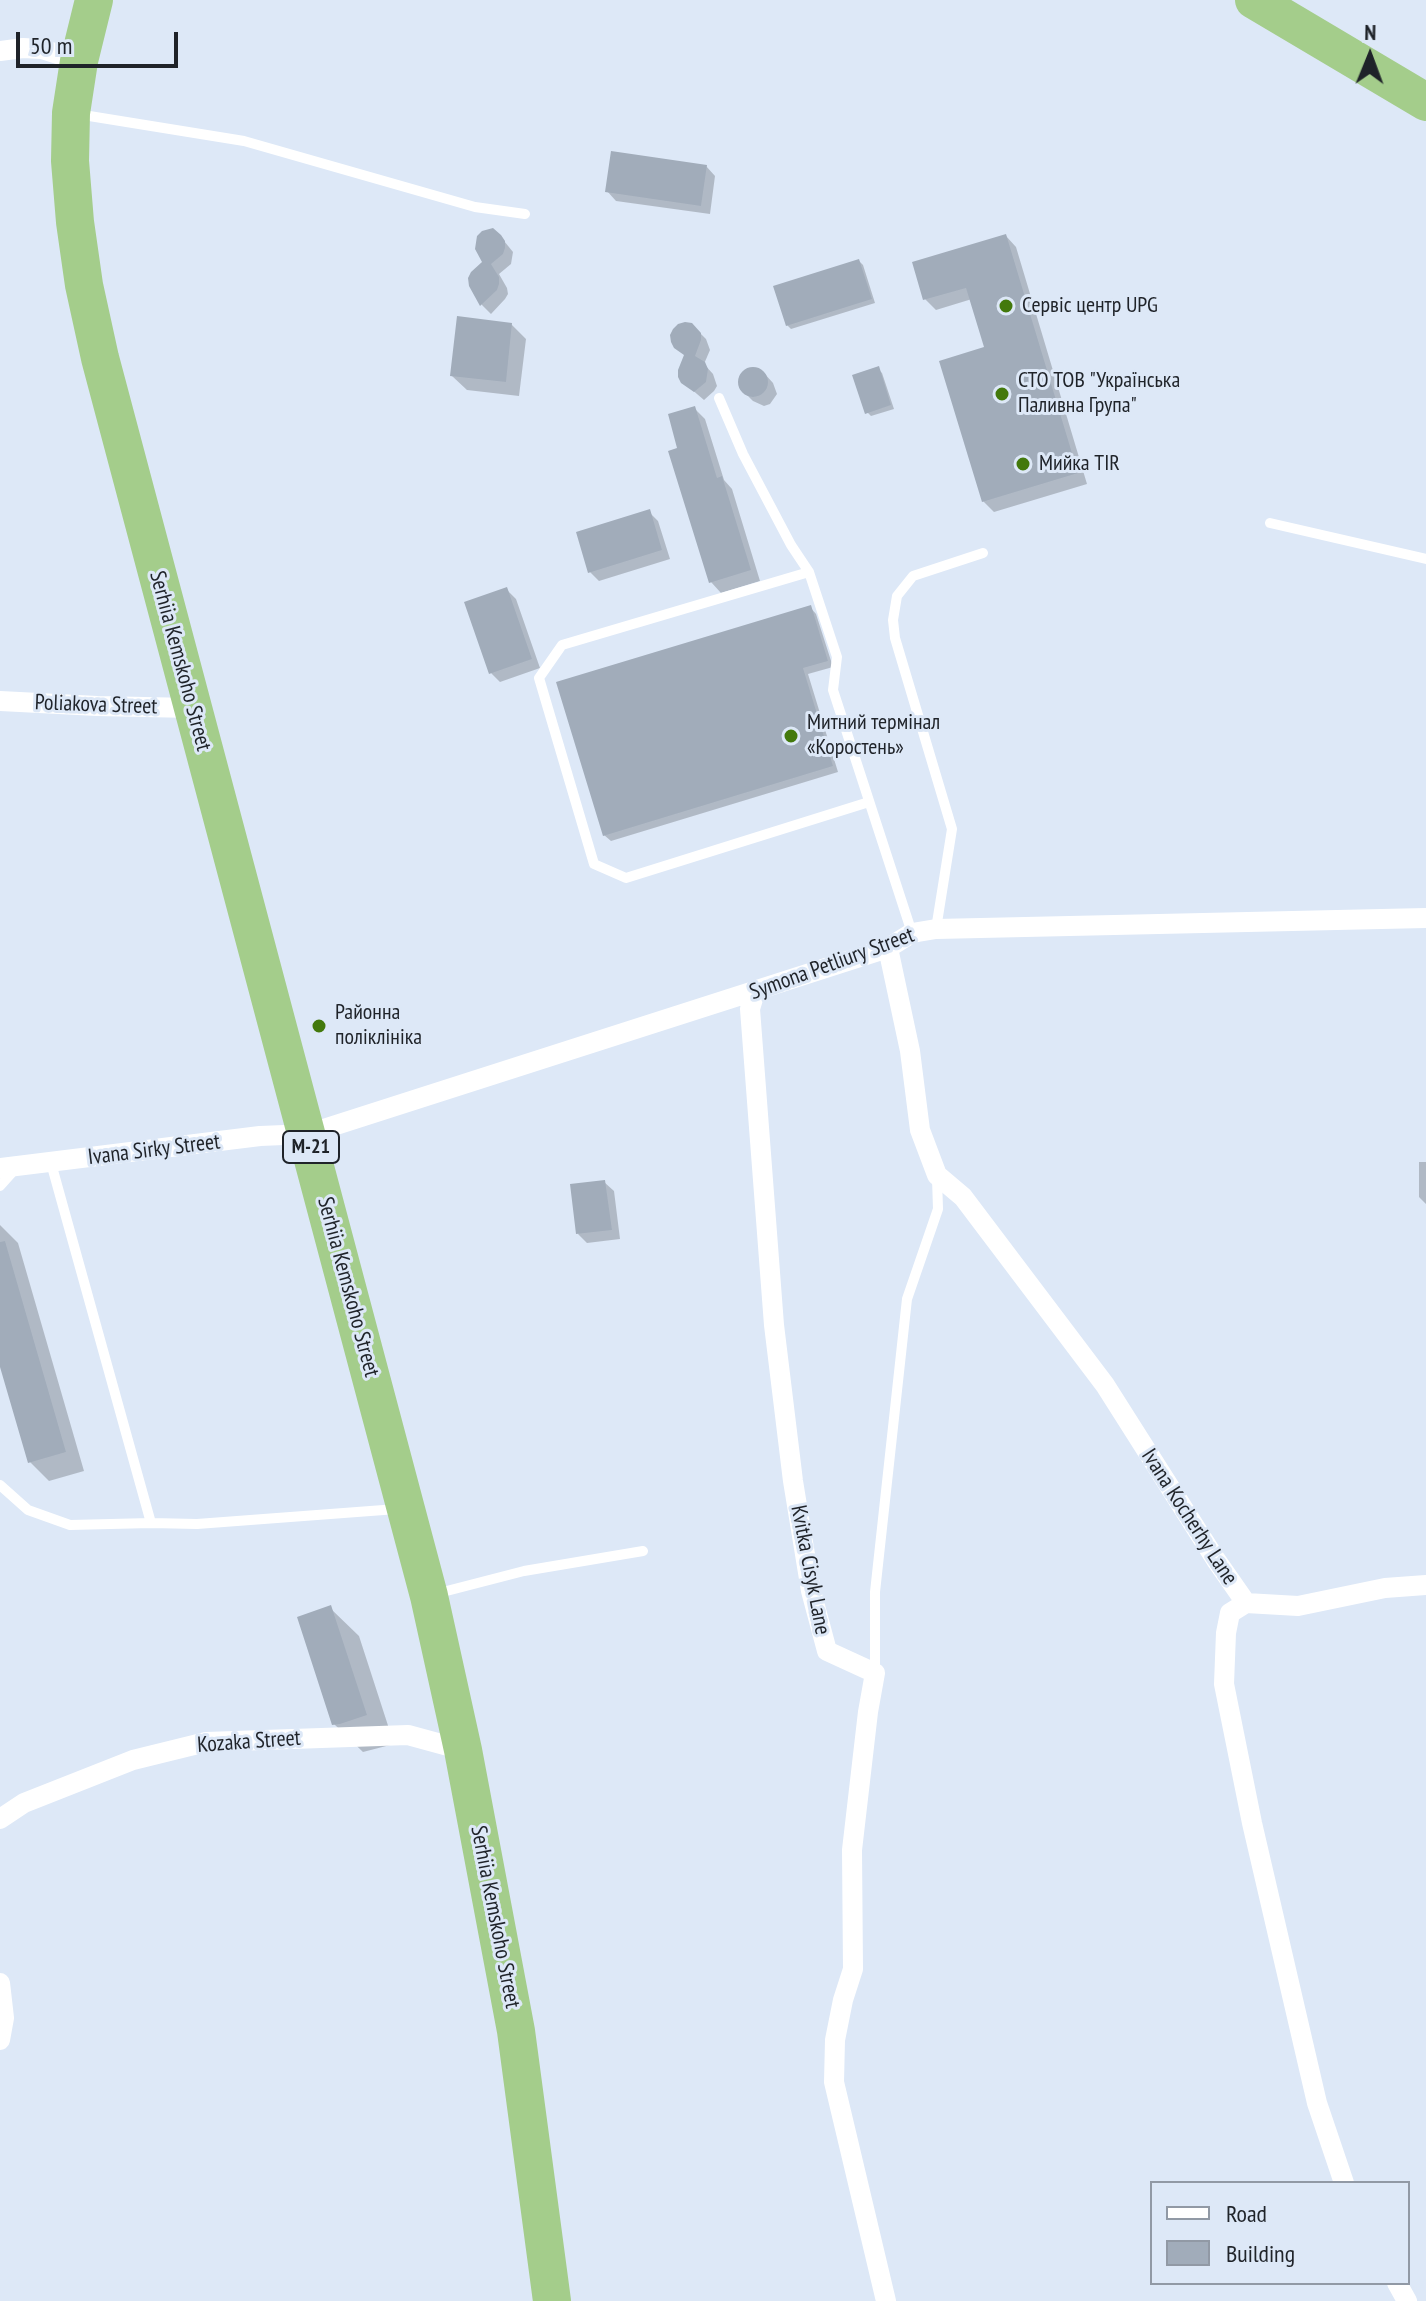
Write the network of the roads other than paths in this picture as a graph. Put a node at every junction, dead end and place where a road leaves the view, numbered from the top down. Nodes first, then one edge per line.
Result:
1 (94, 0) edge
2 (1254, 0) edge
3 (0, 51) edge
4 (79, 61) junction
5 (1426, 102) edge
6 (71, 113) junction
7 (525, 214) dead end
8 (719, 398) dead end
9 (1270, 523) dead end
10 (983, 553) dead end
11 (1426, 559) edge
12 (809, 572) junction
13 (0, 701) edge
14 (192, 708) junction
15 (869, 802) junction
16 (1426, 918) edge
17 (936, 929) junction
18 (912, 933) junction
19 (888, 948) junction
20 (755, 992) junction
21 (308, 1134) junction
22 (51, 1163) junction
23 (9, 1167) edge
24 (937, 1175) junction
25 (0, 1186) edge
26 (0, 1485) edge
27 (406, 1508) junction
28 (151, 1523) junction
29 (643, 1551) dead end
30 (1426, 1585) edge
31 (429, 1596) junction
32 (1246, 1603) junction
33 (875, 1673) junction
34 (463, 1750) junction
35 (0, 1819) edge
36 (0, 1983) edge
37 (0, 2040) edge
38 (1343, 2181) edge
39 (552, 2301) edge
40 (886, 2301) edge

1 - 4 highway, Serhiia Kemskoho Street / М-21
2 - 5 highway
3 - 4 street
4 - 6 highway, Serhiia Kemskoho Street / М-21
6 - 7 lane
6 - 14 highway, Serhiia Kemskoho Street / М-21
8 - 12 lane
9 - 11 lane
10 - 17 lane
12 - 15 lane
12 - 15 lane
13 - 14 street, Poliakova Street
14 - 21 highway, Serhiia Kemskoho Street / М-21
15 - 18 lane
16 - 17 street, Symona Petliury Street
17 - 18 street, Symona Petliury Street
18 - 19 street, Symona Petliury Street
19 - 20 street, Symona Petliury Street
19 - 24 street, Ivana Kocherhy Lane
20 - 21 street, Symona Petliury Street
20 - 33 street, Kvitka Cisyk Lane
21 - 22 street, Ivana Sirky Street
21 - 27 highway, Serhiia Kemskoho Street / М-21
22 - 23 street, Ivana Sirky Street
22 - 28 lane
23 - 25 lane
24 - 32 street, Ivana Kocherhy Lane
24 - 33 lane
26 - 28 lane
27 - 28 lane
27 - 31 highway, Serhiia Kemskoho Street / М-21
29 - 31 lane
30 - 32 street
31 - 34 highway, Serhiia Kemskoho Street / М-21
32 - 38 street, Ivana Kocherhy Lane
33 - 40 street
34 - 35 street, Kozaka Street
34 - 39 highway, Serhiia Kemskoho Street / М-21
36 - 37 street

